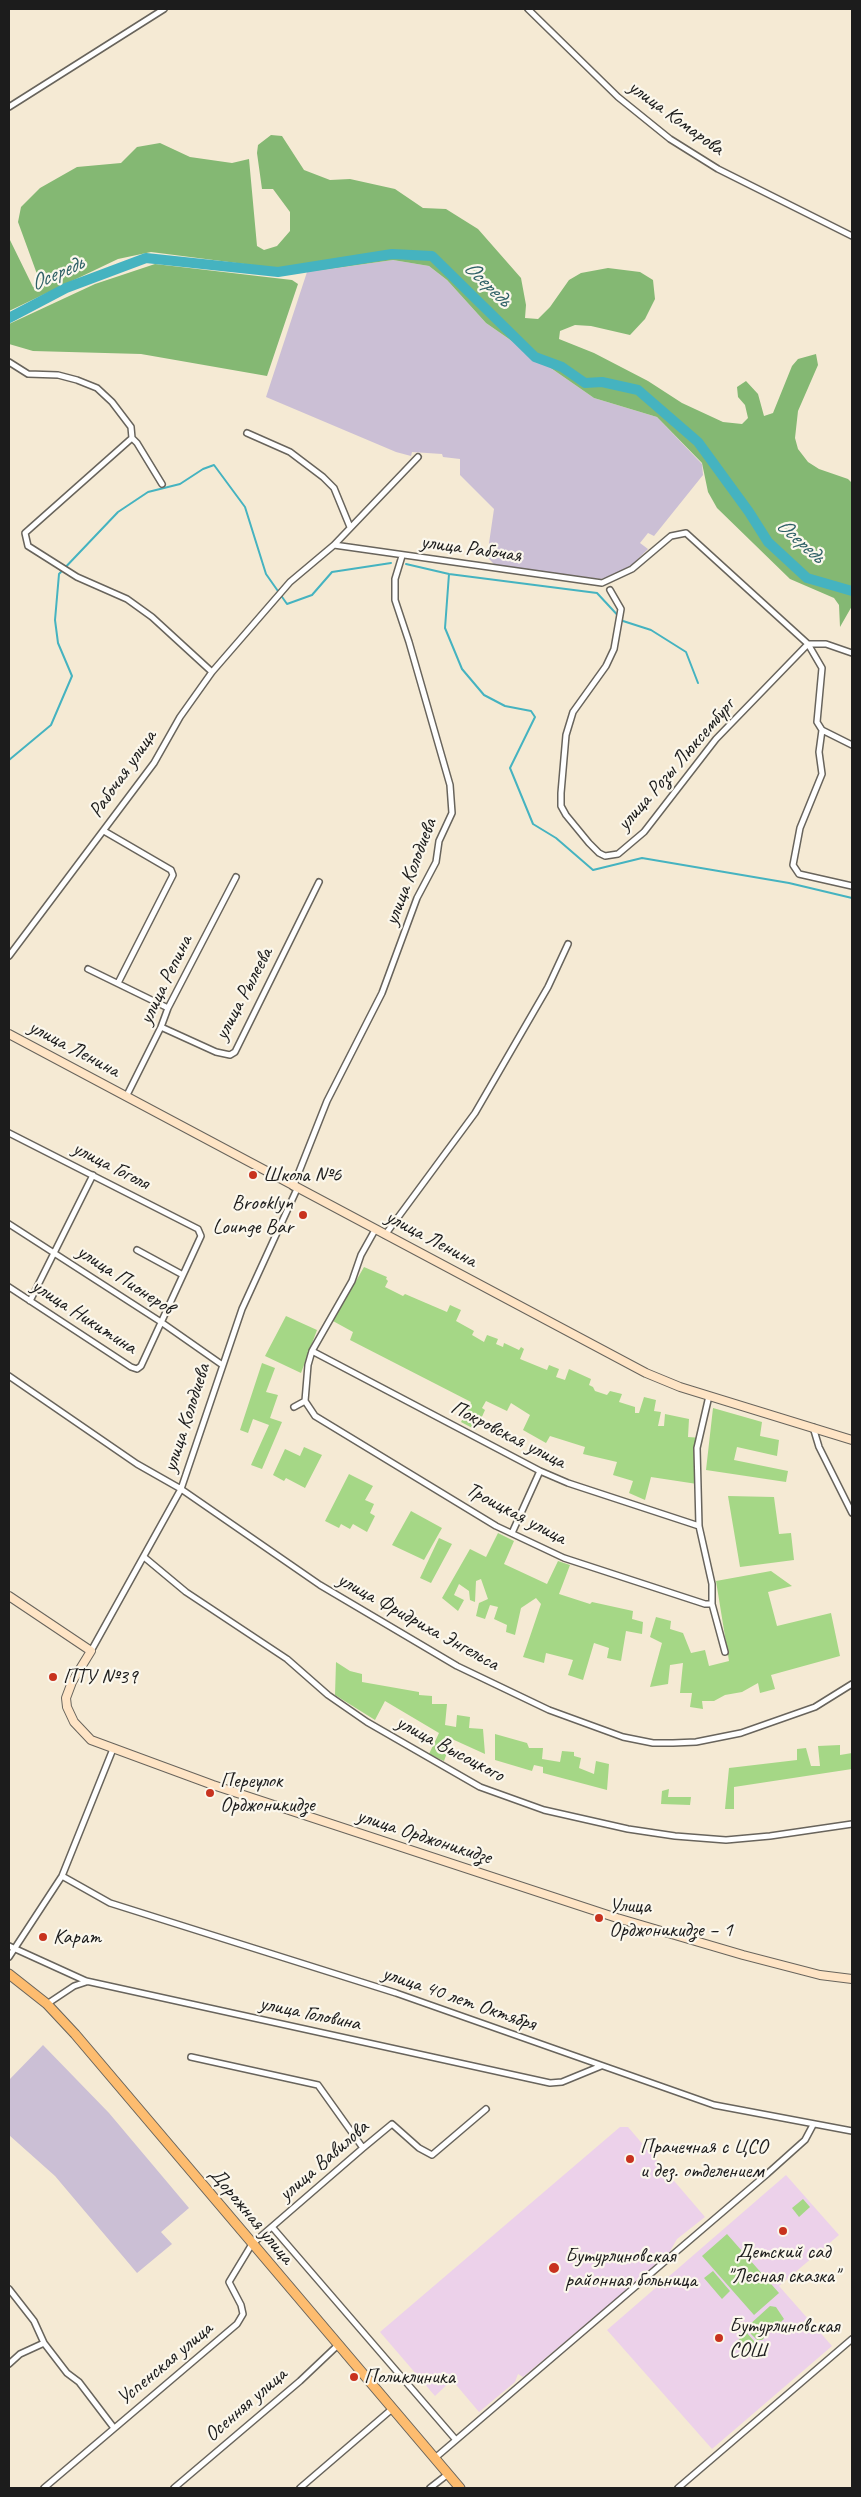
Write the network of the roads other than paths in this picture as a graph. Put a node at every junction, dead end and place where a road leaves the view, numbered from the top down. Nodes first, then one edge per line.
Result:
1 (164, 9) edge
2 (528, 9) edge
3 (9, 107) edge
4 (852, 236) edge
5 (9, 362) edge
6 (247, 433) dead end
7 (132, 438) junction
8 (418, 456) dead end
9 (162, 484) dead end
10 (350, 527) junction
11 (334, 545) junction
12 (402, 556) junction
13 (610, 590) dead end
14 (808, 644) junction
15 (852, 653) edge
16 (212, 672) junction
17 (822, 730) junction
18 (852, 746) edge
19 (104, 831) junction
20 (236, 877) dead end
21 (319, 882) dead end
22 (852, 886) edge
23 (568, 944) dead end
24 (9, 956) edge
25 (88, 970) dead end
26 (118, 983) junction
27 (168, 1008) junction
28 (161, 1028) junction
29 (9, 1034) edge
30 (126, 1097) junction
31 (9, 1132) edge
32 (93, 1175) junction
33 (295, 1188) junction
34 (9, 1224) edge
35 (198, 1229) joint
36 (375, 1230) junction
37 (385, 1235) junction
38 (137, 1250) dead end
39 (54, 1253) junction
40 (183, 1275) junction
41 (9, 1287) edge
42 (30, 1301) junction
43 (161, 1322) junction
44 (312, 1351) junction
45 (221, 1364) junction
46 (9, 1376) edge
47 (710, 1396) junction
48 (304, 1401) junction
49 (294, 1407) dead end
50 (813, 1427) junction
51 (852, 1440) edge
52 (540, 1472) junction
53 (181, 1489) junction
54 (852, 1512) edge
55 (699, 1526) junction
56 (512, 1533) junction
57 (144, 1557) junction
58 (9, 1596) edge
59 (712, 1604) junction
60 (91, 1650) junction
61 (725, 1652) dead end
62 (852, 1684) edge
63 (113, 1749) junction
64 (852, 1824) edge
65 (62, 1876) junction
66 (9, 1946) edge
67 (14, 1949) junction
68 (9, 1957) edge
69 (9, 1974) edge
70 (852, 1979) edge
71 (86, 1982) junction
72 (47, 2004) junction
73 (191, 2057) dead end
74 (602, 2066) junction
75 (486, 2109) dead end
76 (814, 2125) junction
77 (852, 2131) edge
78 (363, 2148) junction
79 (273, 2228) junction
80 (252, 2244) junction
81 (9, 2289) edge
82 (852, 2339) edge
83 (44, 2342) junction
84 (338, 2345) junction
85 (9, 2364) edge
86 (392, 2409) junction
87 (114, 2428) junction
88 (456, 2440) junction
89 (435, 2458) junction
90 (448, 2474) junction
91 (44, 2488) edge
92 (174, 2488) edge
93 (300, 2488) edge
94 (430, 2488) edge
95 (460, 2488) edge
96 (678, 2488) edge

1 - 3 street
2 - 4 street, улица Комарова
5 - 7 street
6 - 10 street
7 - 9 street
7 - 16 street
8 - 10 street
10 - 11 street
11 - 12 street, улица Рабочая
11 - 16 street, Рабочая улица
12 - 14 street, улица Рабочая
12 - 33 street, улица Колодиева
13 - 14 street, улица Розы Люксембург
14 - 15 street
14 - 17 street
16 - 19 street, Рабочая улица
17 - 18 street
17 - 22 street
19 - 24 street, Рабочая улица
19 - 26 street
20 - 27 street, улица Репина
21 - 28 street, улица Рылеева
23 - 37 street
25 - 26 street
26 - 27 street
27 - 28 street, улица Репина
28 - 30 street, улица Репина
29 - 30 main road, улица Ленина
30 - 33 main road, улица Ленина
31 - 32 street, улица Гоголя
32 - 35 street, улица Гоголя
32 - 39 street
33 - 36 main road, улица Ленина
33 - 45 street, улица Колодиева
34 - 39 street, улица Пионеров
35 - 40 street, улица Никитина
36 - 37 main road, улица Ленина
36 - 44 street
37 - 47 main road, улица Ленина
38 - 40 street
39 - 42 street
39 - 43 street, улица Пионеров
40 - 43 street, улица Никитина
41 - 42 street, улица Никитина
42 - 43 street, улица Никитина
43 - 45 street, улица Пионеров
44 - 48 street
44 - 52 street, Покровская улица
45 - 53 street, улица Колодиева
46 - 53 street, улица Фридриха Энгельса
47 - 50 main road, улица Ленина
47 - 55 street
48 - 49 street
48 - 56 street, Троицкая улица
50 - 51 main road, улица Ленина
50 - 54 street
52 - 55 street, Покровская улица
52 - 56 street
53 - 57 street, улица Колодиева
53 - 62 street, улица Фридриха Энгельса
55 - 59 street
56 - 59 street, Троицкая улица
57 - 60 street, улица Колодиева
57 - 64 street, улица Высоцкого
58 - 60 main road
59 - 61 street
60 - 63 main road, улица Орджоникидзе
63 - 65 street
63 - 70 main road, улица Орджоникидзе
65 - 67 street
65 - 74 street, улица 40 лет Октября
66 - 67 street, улица Головина
67 - 68 street
67 - 71 street, улица Головина
69 - 72 main road, Дорожная улица
71 - 72 street
71 - 74 street, улица Головина
72 - 80 main road, Дорожная улица
73 - 78 street
74 - 76 street, улица 40 лет Октября
75 - 78 street, улица Вавилова
76 - 77 street, улица 40 лет Октября
76 - 88 street
78 - 79 street, улица Вавилова
79 - 80 street, улица Вавилова
79 - 88 street
80 - 84 main road, Дорожная улица
80 - 87 street, Успенская улица
81 - 83 street
82 - 96 street
83 - 85 street
83 - 87 street
84 - 86 main road, Дорожная улица
84 - 92 street, Осенняя улица
86 - 89 main road, Дорожная улица
86 - 93 street
87 - 91 street, Успенская улица
88 - 89 street
89 - 90 main road, Дорожная улица
90 - 94 street
90 - 95 main road, Дорожная улица

